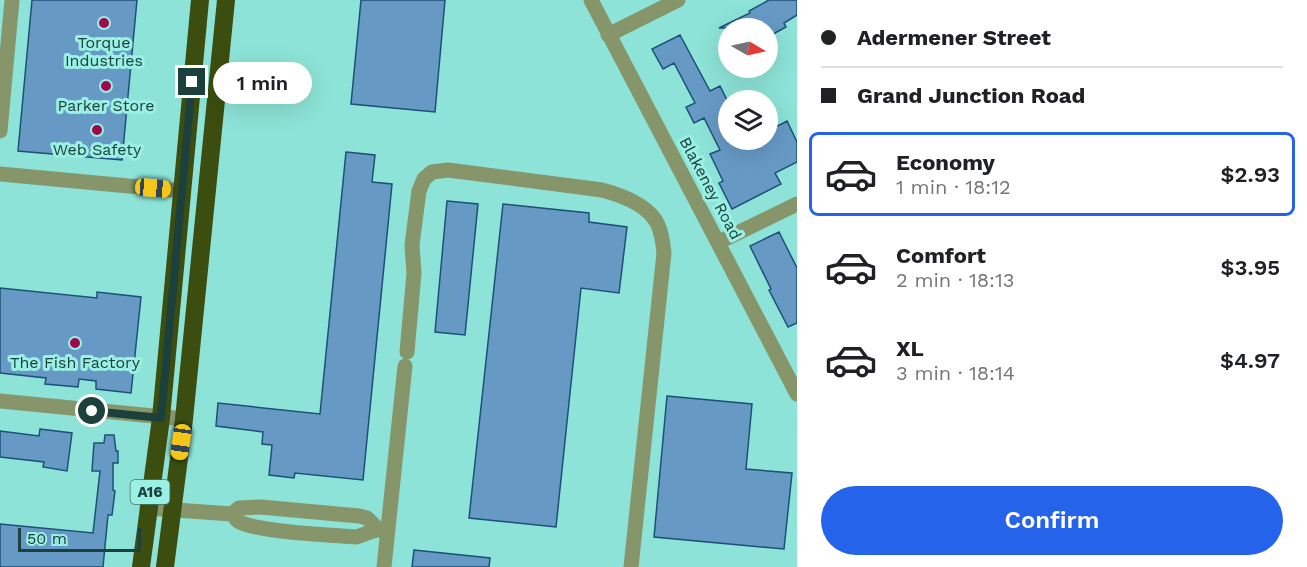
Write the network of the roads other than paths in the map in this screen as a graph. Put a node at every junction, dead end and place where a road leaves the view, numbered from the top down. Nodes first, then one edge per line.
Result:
1 (12, 0) edge
2 (200, 0) edge
3 (226, 0) edge
4 (591, 0) edge
5 (678, 0) edge
6 (608, 35) junction
7 (196, 38) junction
8 (222, 40) junction
9 (0, 131) edge
10 (0, 174) edge
11 (182, 191) junction
12 (797, 204) edge
13 (719, 242) junction
14 (797, 394) edge
15 (0, 401) edge
16 (161, 418) junction
17 (184, 419) junction
18 (147, 508) junction
19 (171, 510) junction
20 (232, 514) junction
21 (383, 528) junction
22 (141, 567) edge
23 (165, 567) edge
24 (384, 567) edge
25 (631, 567) edge

1 - 9 street
2 - 7 highway, A16
3 - 8 highway, A16
4 - 6 street, Blakeney Road
5 - 6 street
6 - 13 street, Blakeney Road
7 - 8 highway
7 - 11 highway, A16
8 - 17 highway, A16
10 - 11 street
11 - 16 highway, A16
12 - 13 street
13 - 14 street, Blakeney Road
15 - 16 street
16 - 17 street
16 - 18 highway, A16
17 - 19 highway, A16
18 - 19 street
18 - 22 highway, A16
19 - 20 street
19 - 23 highway, A16
20 - 21 street
20 - 21 street
21 - 24 street
21 - 25 street

